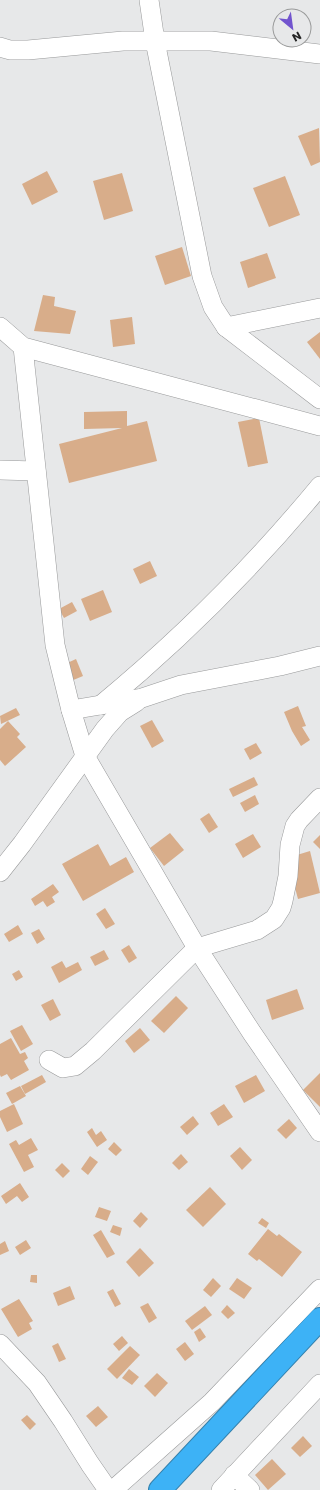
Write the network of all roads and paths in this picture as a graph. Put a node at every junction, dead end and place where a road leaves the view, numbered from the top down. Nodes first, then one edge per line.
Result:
1 (149, 0) edge
2 (155, 41) junction
3 (0, 47) edge
4 (320, 54) edge
5 (320, 308) edge
6 (0, 327) edge
7 (226, 327) junction
8 (23, 346) junction
9 (320, 399) edge
10 (320, 426) edge
11 (0, 470) edge
12 (36, 471) junction
13 (320, 486) edge
14 (320, 656) edge
15 (142, 698) junction
16 (101, 706) junction
17 (71, 710) junction
18 (85, 756) junction
19 (320, 798) edge
20 (0, 872) edge
21 (197, 948) junction
22 (49, 1060) dead end
23 (320, 1132) edge
24 (320, 1289) edge
25 (320, 1319) edge
26 (0, 1344) edge
27 (320, 1384) edge
28 (234, 1475) junction
29 (108, 1490) edge
30 (113, 1490) edge
31 (160, 1490) edge
32 (221, 1490) edge
33 (250, 1490) edge

1 - 2 street
2 - 3 street
2 - 4 street
2 - 7 street
5 - 7 street
6 - 8 street
7 - 9 street
8 - 10 street
8 - 12 street
11 - 12 street
12 - 17 street
13 - 16 street
14 - 15 street
15 - 16 street
15 - 18 street
16 - 17 street
17 - 18 street
18 - 20 street
18 - 21 street
19 - 21 street
21 - 22 street
21 - 23 street
24 - 30 street
25 - 31 highway
26 - 29 street
27 - 28 street
28 - 32 street
28 - 33 street

